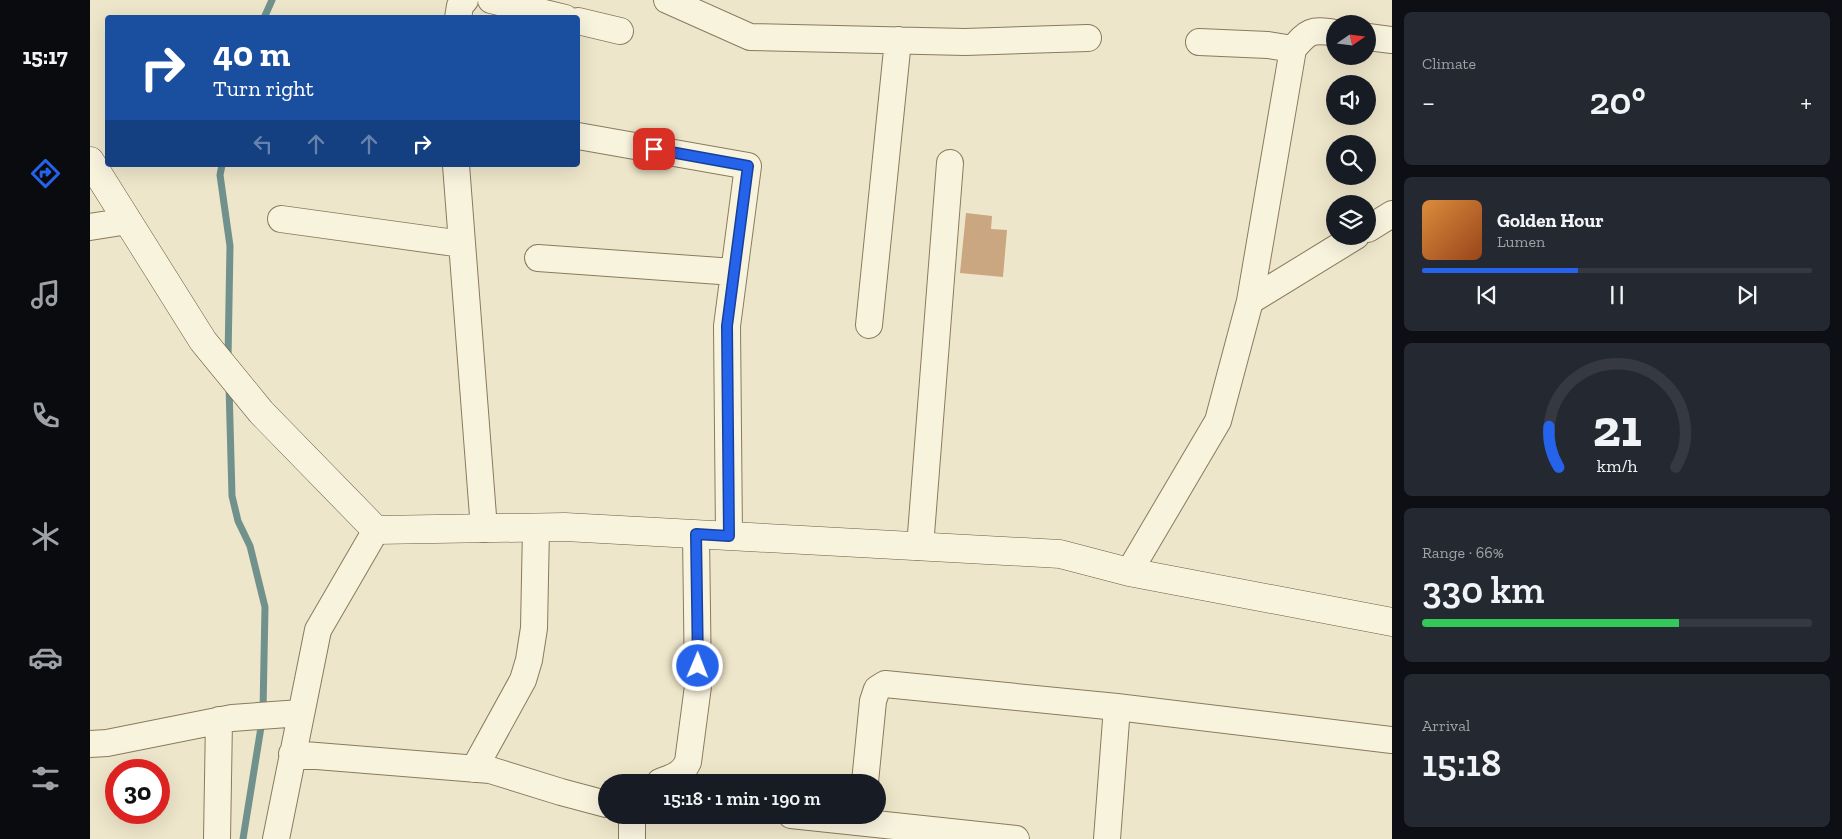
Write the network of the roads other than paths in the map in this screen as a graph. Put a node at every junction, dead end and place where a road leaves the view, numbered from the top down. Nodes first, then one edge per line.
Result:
1 (465, 0) edge
2 (491, 0) edge
3 (667, 0) edge
4 (458, 15) edge
5 (553, 15) edge
6 (580, 20) edge
7 (620, 30) dead end
8 (1326, 31) edge
9 (1088, 38) dead end
10 (1376, 38) edge
11 (898, 40) junction
12 (1392, 40) edge
13 (1199, 42) dead end
14 (1293, 49) junction
15 (580, 136) edge
16 (90, 161) edge
17 (950, 163) dead end
18 (456, 167) edge
19 (1392, 214) edge
20 (281, 219) dead end
21 (128, 221) junction
22 (1376, 224) edge
23 (90, 227) edge
24 (462, 244) junction
25 (1341, 245) edge
26 (538, 258) dead end
27 (734, 272) junction
28 (1250, 301) junction
29 (869, 325) dead end
30 (484, 528) junction
31 (536, 528) junction
32 (376, 530) junction
33 (696, 534) junction
34 (729, 536) junction
35 (920, 546) junction
36 (1129, 572) junction
37 (1392, 622) edge
38 (1117, 707) junction
39 (301, 713) junction
40 (226, 719) junction
41 (1392, 740) edge
42 (90, 744) edge
43 (292, 754) junction
44 (474, 769) junction
45 (678, 774) edge
46 (867, 774) edge
47 (598, 802) edge
48 (632, 824) edge
49 (869, 825) edge
50 (217, 839) edge
51 (276, 839) edge
52 (632, 839) edge
53 (1016, 839) edge
54 (1107, 839) edge

1 - 4 street
2 - 5 street
3 - 11 street
6 - 7 street
8 - 14 street
9 - 11 street
10 - 12 street
11 - 29 street
13 - 14 street
14 - 28 street
15 - 27 street
16 - 21 street
17 - 35 street
18 - 24 street
19 - 22 street
20 - 24 street
21 - 23 street
21 - 32 street
24 - 30 street
25 - 28 street
26 - 27 street
27 - 34 street
28 - 36 street
30 - 31 street
30 - 32 street
31 - 33 street
31 - 44 street
32 - 39 street
33 - 34 street
33 - 45 street
34 - 35 street
35 - 36 street
36 - 37 street
38 - 41 street
38 - 46 street
38 - 54 street
39 - 40 street
39 - 43 street
40 - 42 street
40 - 50 street
43 - 44 street
43 - 51 street
44 - 47 street
48 - 52 street
49 - 53 street

